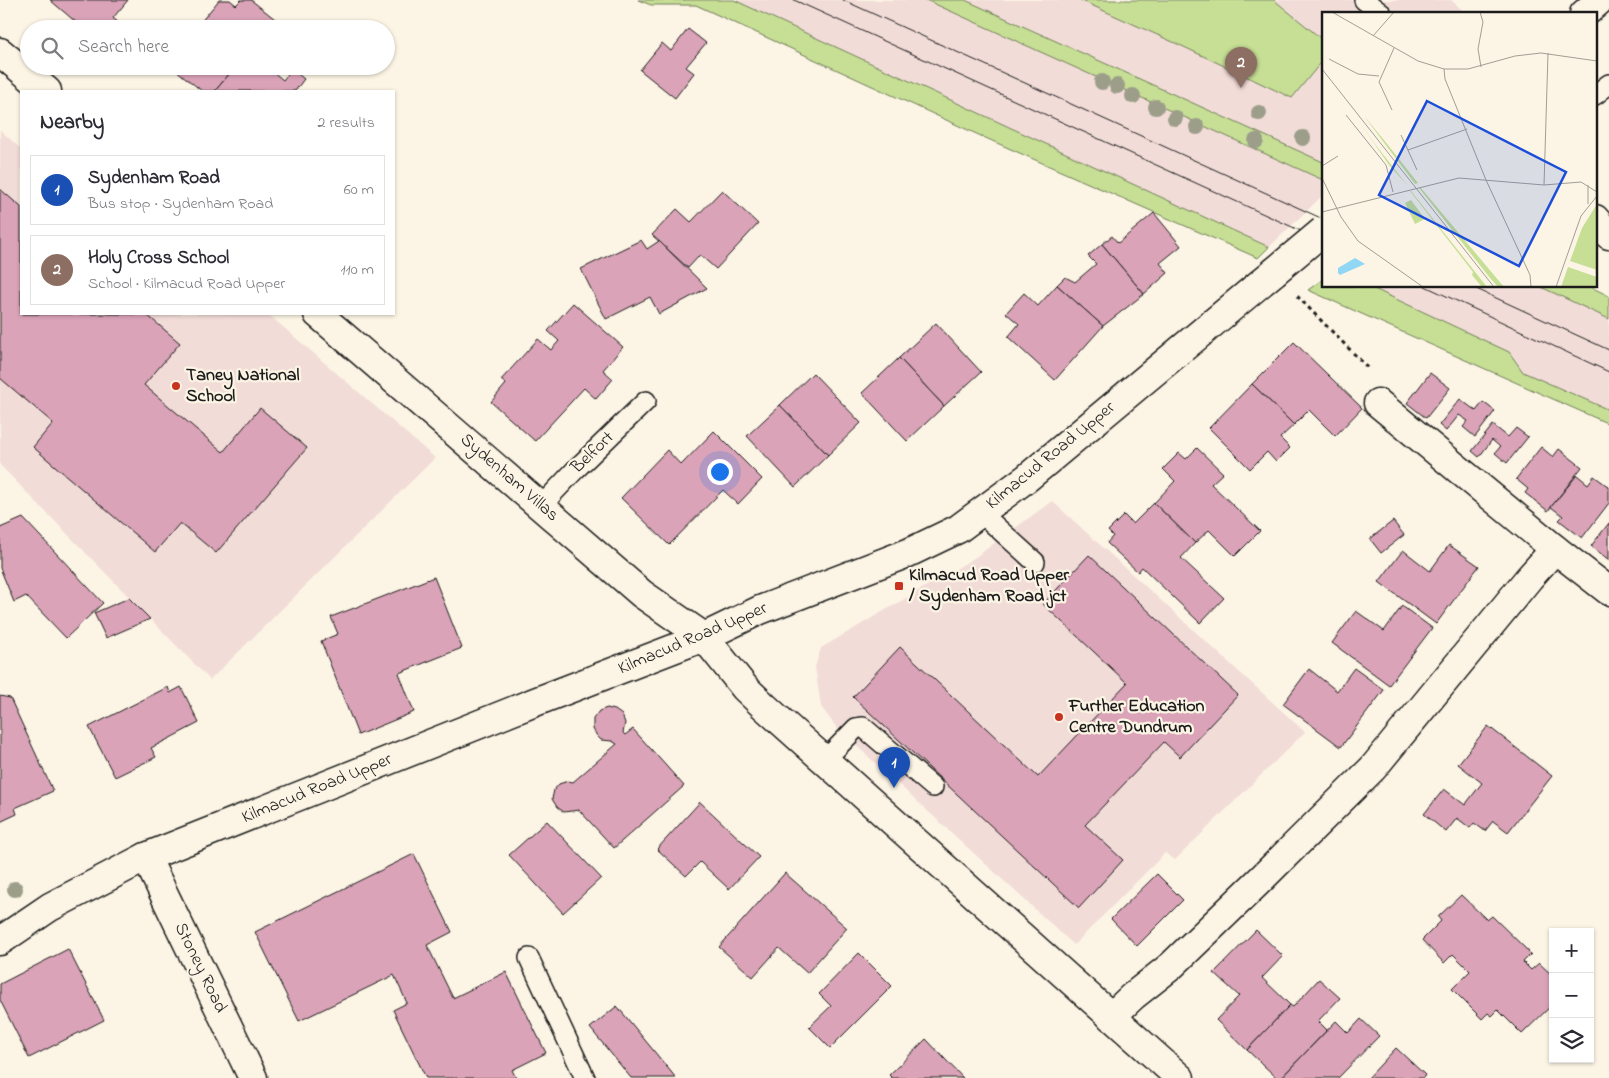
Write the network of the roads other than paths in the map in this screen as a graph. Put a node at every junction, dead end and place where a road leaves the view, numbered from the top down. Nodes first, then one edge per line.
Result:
1 (1364, 0) edge
2 (1600, 0) edge
3 (1379, 12) edge
4 (1586, 12) edge
5 (0, 52) edge
6 (20, 69) edge
7 (28, 75) edge
8 (1609, 84) edge
9 (46, 90) edge
10 (1596, 95) edge
11 (1596, 219) edge
12 (1322, 232) edge
13 (1609, 235) edge
14 (319, 315) edge
15 (646, 401) dead end
16 (1378, 403) road end
17 (541, 506) junction
18 (980, 512) junction
19 (1555, 549) junction
20 (1035, 562) dead end
21 (1609, 591) edge
22 (704, 638) junction
23 (824, 760) junction
24 (933, 787) dead end
25 (146, 858) junction
26 (0, 941) edge
27 (529, 958) dead end
28 (1111, 1017) junction
29 (253, 1078) edge
30 (585, 1078) edge
31 (1180, 1078) edge

1 - 3 lane
2 - 4 street
5 - 6 street
7 - 9 street
8 - 10 lane
11 - 13 street
12 - 18 street, Kilmacud Road Upper, bridge
14 - 17 street, Sydenham Villas
15 - 17 lane, Belfort
16 - 19 street
17 - 22 street, Sydenham Villas
18 - 20 lane
18 - 22 street, Kilmacud Road Upper
19 - 21 street
19 - 28 street
22 - 23 street, Sydenham Villas
22 - 25 street, Kilmacud Road Upper
23 - 24 lane
23 - 28 street, Sydenham Villas
25 - 26 street, Kilmacud Road Upper
25 - 29 street, Stoney Road
27 - 30 lane
28 - 31 street, Sydenham Villas

